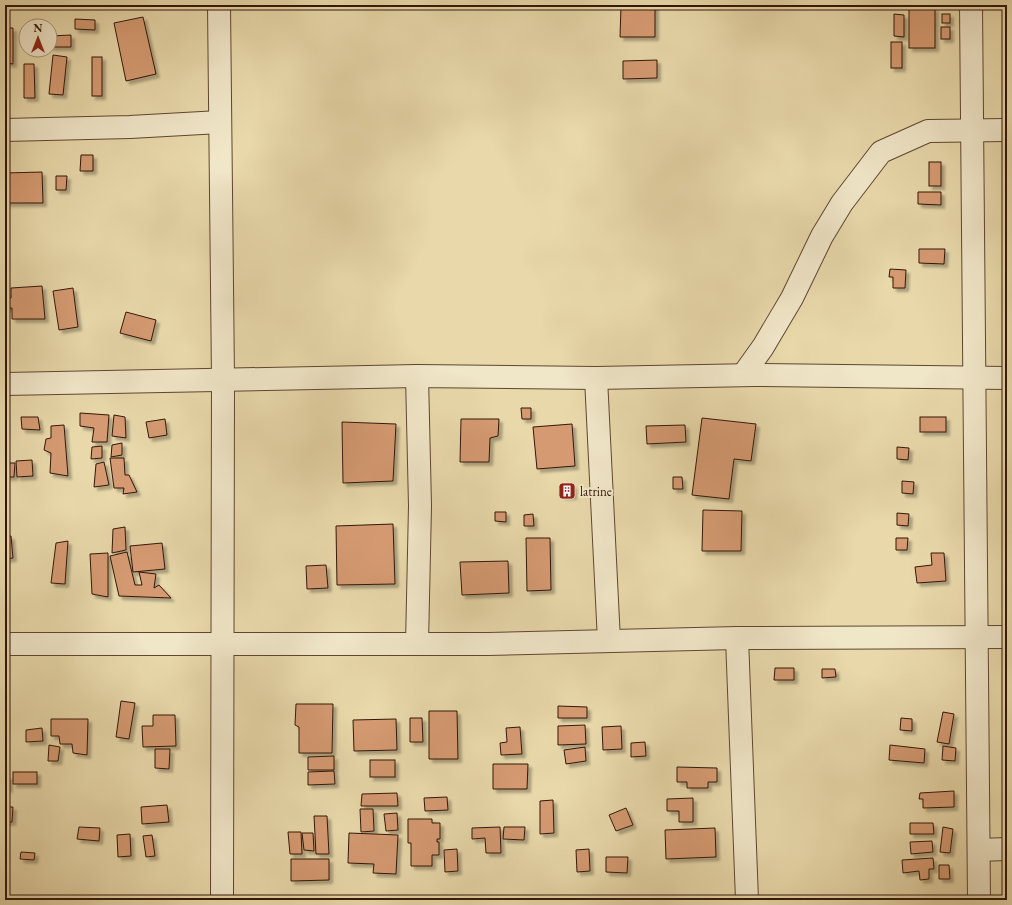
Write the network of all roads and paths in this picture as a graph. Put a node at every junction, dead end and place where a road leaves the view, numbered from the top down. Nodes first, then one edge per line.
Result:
1 (219, 5) edge
2 (971, 5) edge
3 (220, 122) junction
4 (5, 130) edge
5 (971, 130) junction
6 (1007, 130) edge
7 (742, 375) junction
8 (417, 376) junction
9 (596, 378) junction
10 (974, 378) junction
11 (1007, 378) edge
12 (223, 379) junction
13 (5, 384) edge
14 (978, 637) junction
15 (1007, 637) edge
16 (737, 638) junction
17 (610, 641) junction
18 (222, 643) junction
19 (5, 644) edge
20 (417, 644) junction
21 (1007, 849) edge
22 (979, 850) junction
23 (222, 900) edge
24 (746, 900) edge
25 (979, 900) edge

1 - 3 street
2 - 5 street
3 - 4 street
3 - 12 street
5 - 6 street
5 - 7 street
5 - 10 street
7 - 9 street
7 - 10 street
8 - 9 street
8 - 12 street
8 - 20 street
9 - 17 street
10 - 11 street
10 - 14 street
12 - 13 street
12 - 18 street
14 - 15 street
14 - 16 street
14 - 22 street
16 - 17 street
16 - 24 street
17 - 20 street
18 - 19 street
18 - 20 street
18 - 23 street
21 - 22 street
22 - 25 street

